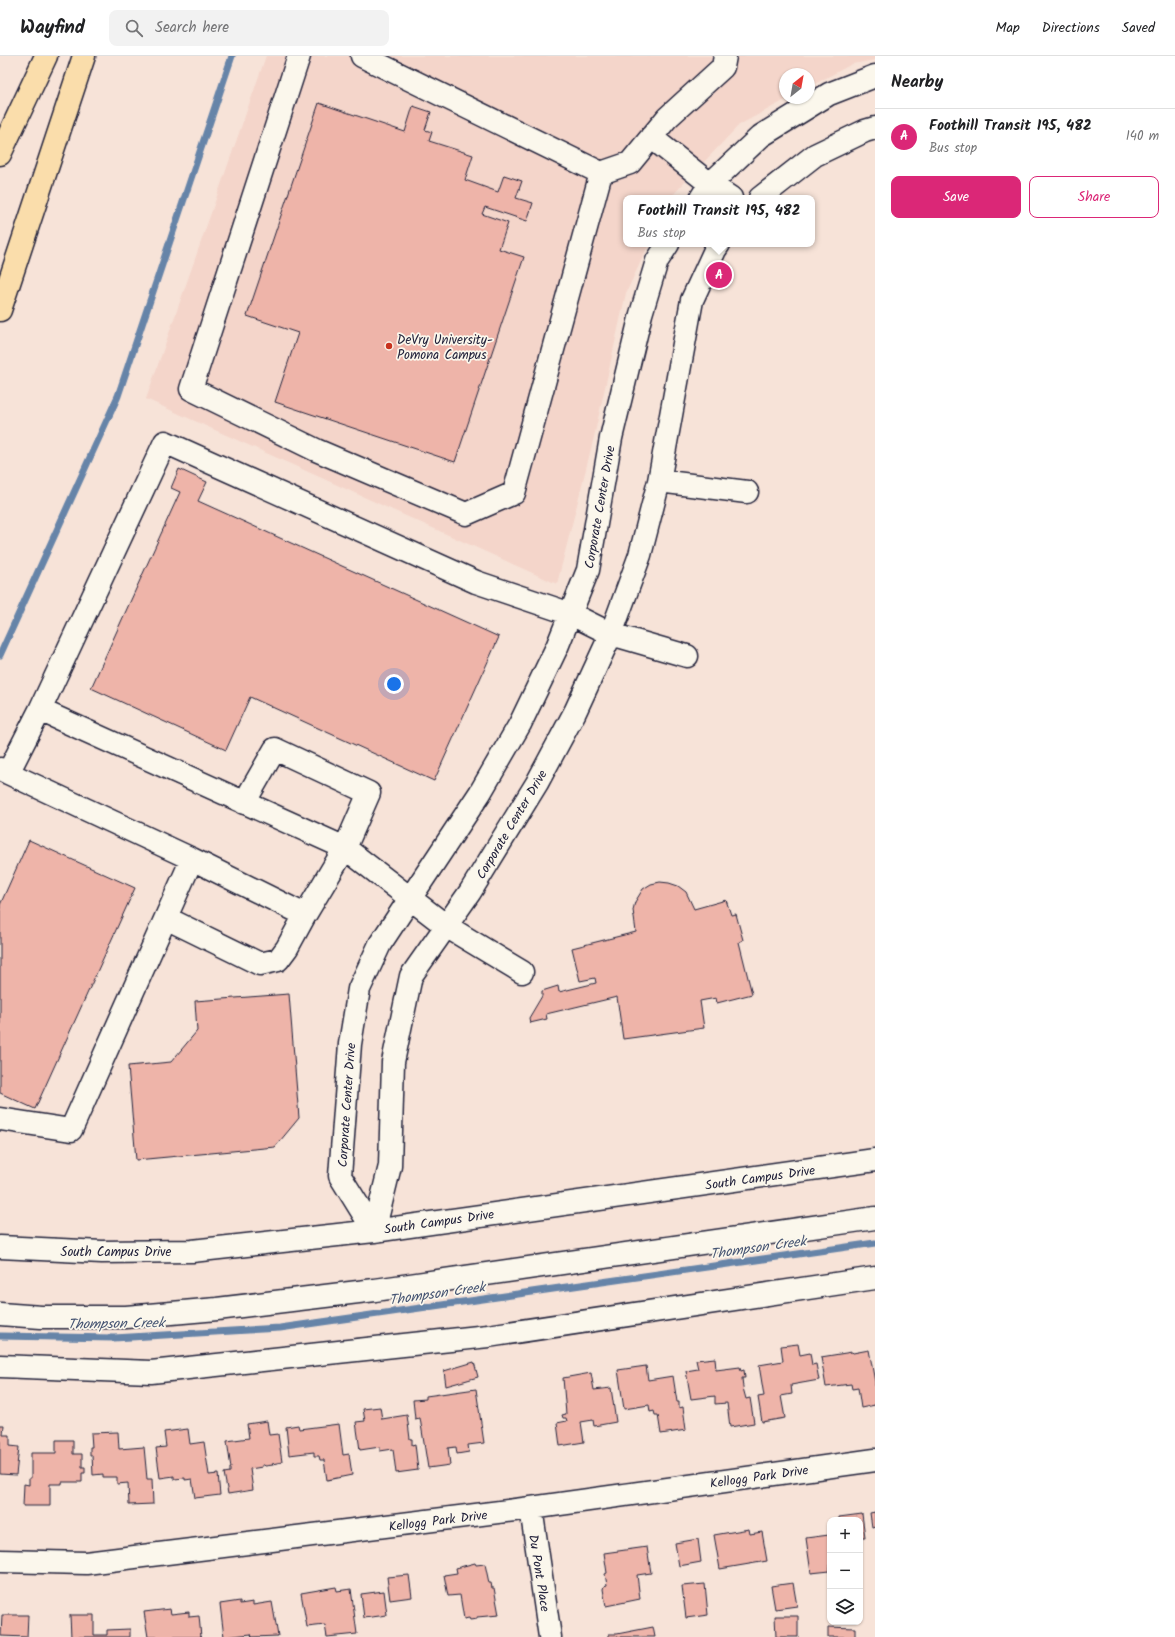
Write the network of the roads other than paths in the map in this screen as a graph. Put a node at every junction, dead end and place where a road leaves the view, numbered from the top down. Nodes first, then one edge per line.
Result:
1 (46, 56) edge
2 (84, 56) edge
3 (299, 56) edge
4 (362, 56) edge
5 (724, 56) edge
6 (875, 76) edge
7 (875, 128) edge
8 (651, 138) junction
9 (0, 154) edge
10 (601, 173) junction
11 (706, 191) edge
12 (720, 195) edge
13 (764, 195) edge
14 (666, 247) edge
15 (717, 247) edge
16 (0, 310) edge
17 (659, 481) junction
18 (747, 492) dead end
19 (571, 614) junction
20 (612, 634) junction
21 (688, 656) dead end
22 (40, 710) junction
23 (4, 771) edge
24 (244, 803) junction
25 (344, 848) junction
26 (192, 859) junction
27 (410, 898) junction
28 (305, 915) junction
29 (166, 918) junction
30 (446, 926) junction
31 (522, 972) dead end
32 (0, 1120) edge
33 (875, 1160) edge
34 (875, 1218) edge
35 (374, 1231) junction
36 (0, 1247) edge
37 (875, 1278) edge
38 (0, 1314) edge
39 (0, 1366) edge
40 (875, 1460) edge
41 (531, 1508) junction
42 (0, 1561) edge
43 (550, 1637) edge

1 - 9 highway
2 - 16 highway
3 - 10 street
4 - 10 street
5 - 8 street
6 - 11 street
7 - 13 street
8 - 10 street
8 - 11 street
11 - 12 street
14 - 19 street, Corporate Center Drive
15 - 17 street, Corporate Center Drive
17 - 18 street
17 - 20 street, Corporate Center Drive
19 - 20 street
19 - 22 street
19 - 27 street, Corporate Center Drive
20 - 21 street
20 - 30 street, Corporate Center Drive
22 - 23 street
22 - 24 street
23 - 26 street
24 - 25 street
24 - 25 street
25 - 27 street
25 - 28 street
26 - 28 street
26 - 29 street
27 - 30 street
27 - 35 street, Corporate Center Drive
28 - 29 street
29 - 32 street
30 - 31 street
30 - 35 street, Corporate Center Drive
33 - 35 street, South Campus Drive
34 - 38 street
35 - 36 street, South Campus Drive
37 - 39 street
40 - 41 street, Kellogg Park Drive
41 - 42 street, Kellogg Park Drive
41 - 43 street, Du Pont Place

